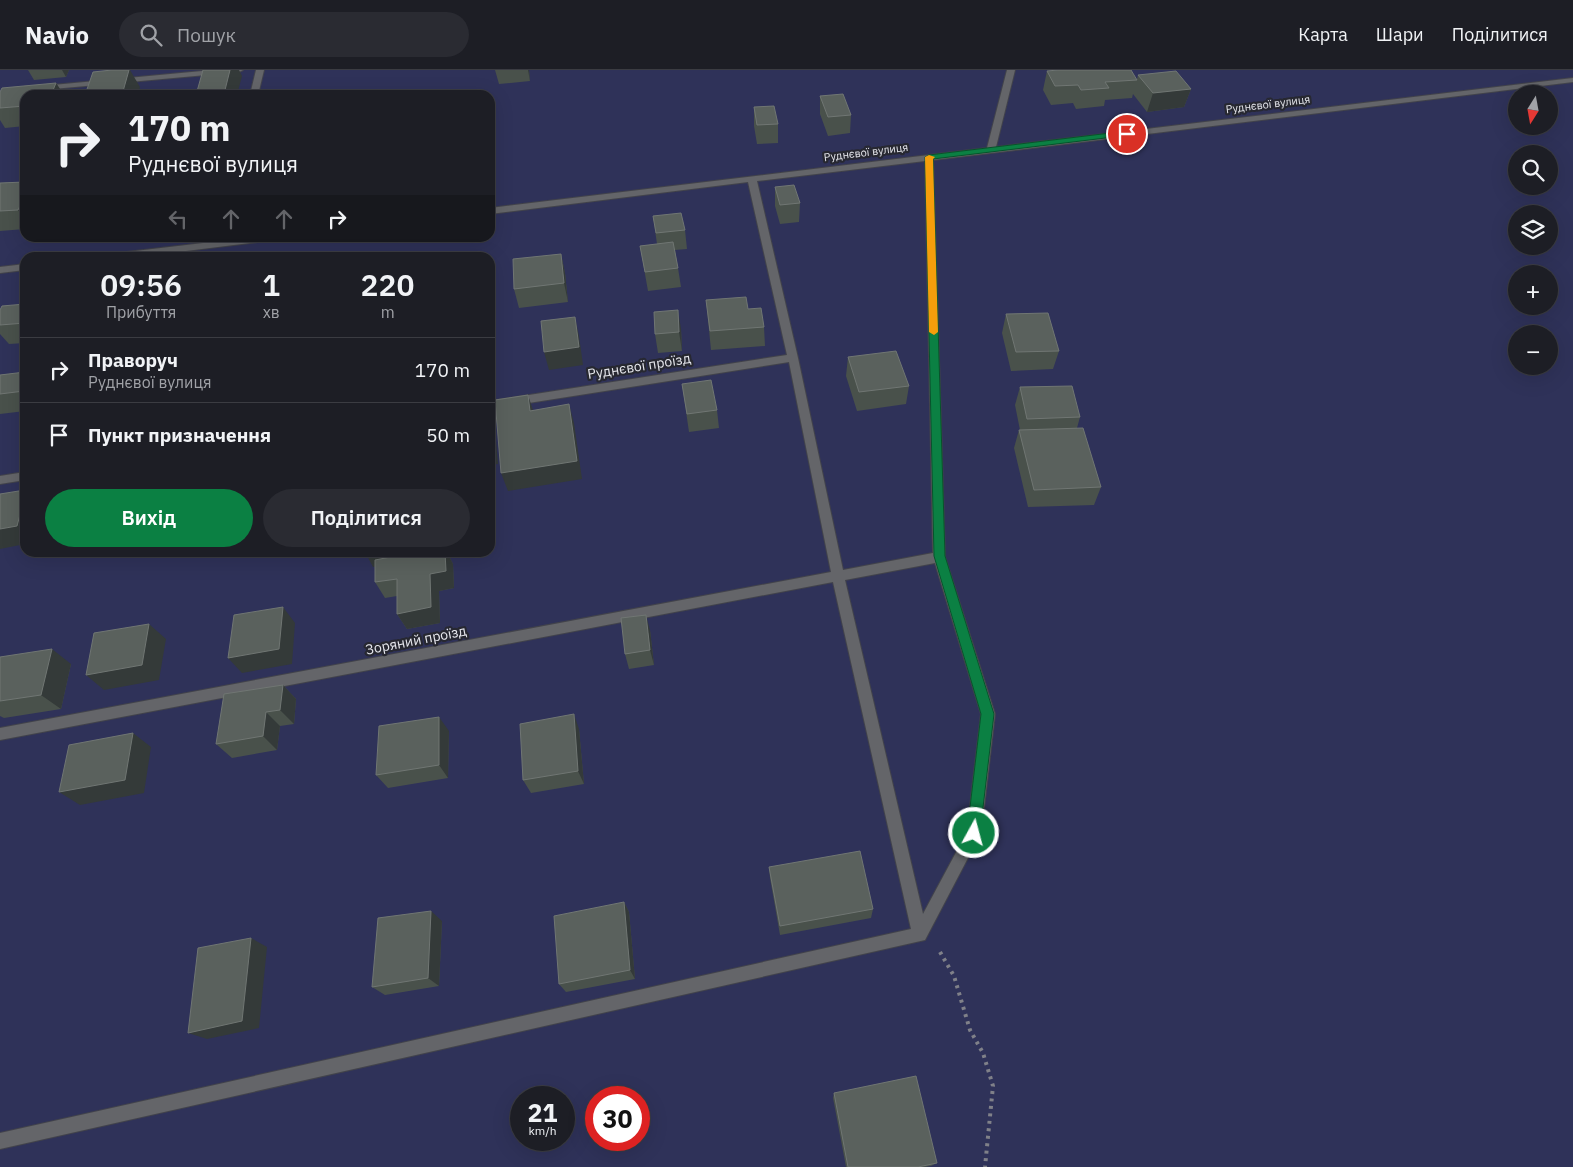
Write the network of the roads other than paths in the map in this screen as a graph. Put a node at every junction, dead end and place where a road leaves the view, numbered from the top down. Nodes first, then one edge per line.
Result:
1 (239, 70) edge
2 (260, 70) edge
3 (1012, 70) edge
4 (1573, 80) edge
5 (29, 89) edge
6 (255, 90) edge
7 (991, 150) junction
8 (929, 157) junction
9 (752, 179) junction
10 (495, 209) edge
11 (211, 242) edge
12 (167, 252) edge
13 (20, 268) edge
14 (0, 270) edge
15 (793, 358) junction
16 (495, 404) edge
17 (20, 477) edge
18 (0, 480) edge
19 (939, 556) junction
20 (838, 575) junction
21 (0, 734) edge
22 (920, 935) junction
23 (0, 1141) edge

1 - 5 street
2 - 6 street
3 - 7 street
4 - 7 street, Руднєвої вулиця
7 - 8 street, Руднєвої вулиця
8 - 9 street, Руднєвої вулиця
8 - 19 street
9 - 10 street, Руднєвої вулиця
9 - 15 street
11 - 12 street
13 - 14 street
15 - 16 street, Руднєвої проїзд
15 - 20 street
17 - 18 street
19 - 20 street, Зоряний проїзд
19 - 22 street
20 - 21 street, Зоряний проїзд
20 - 22 street
22 - 23 street

